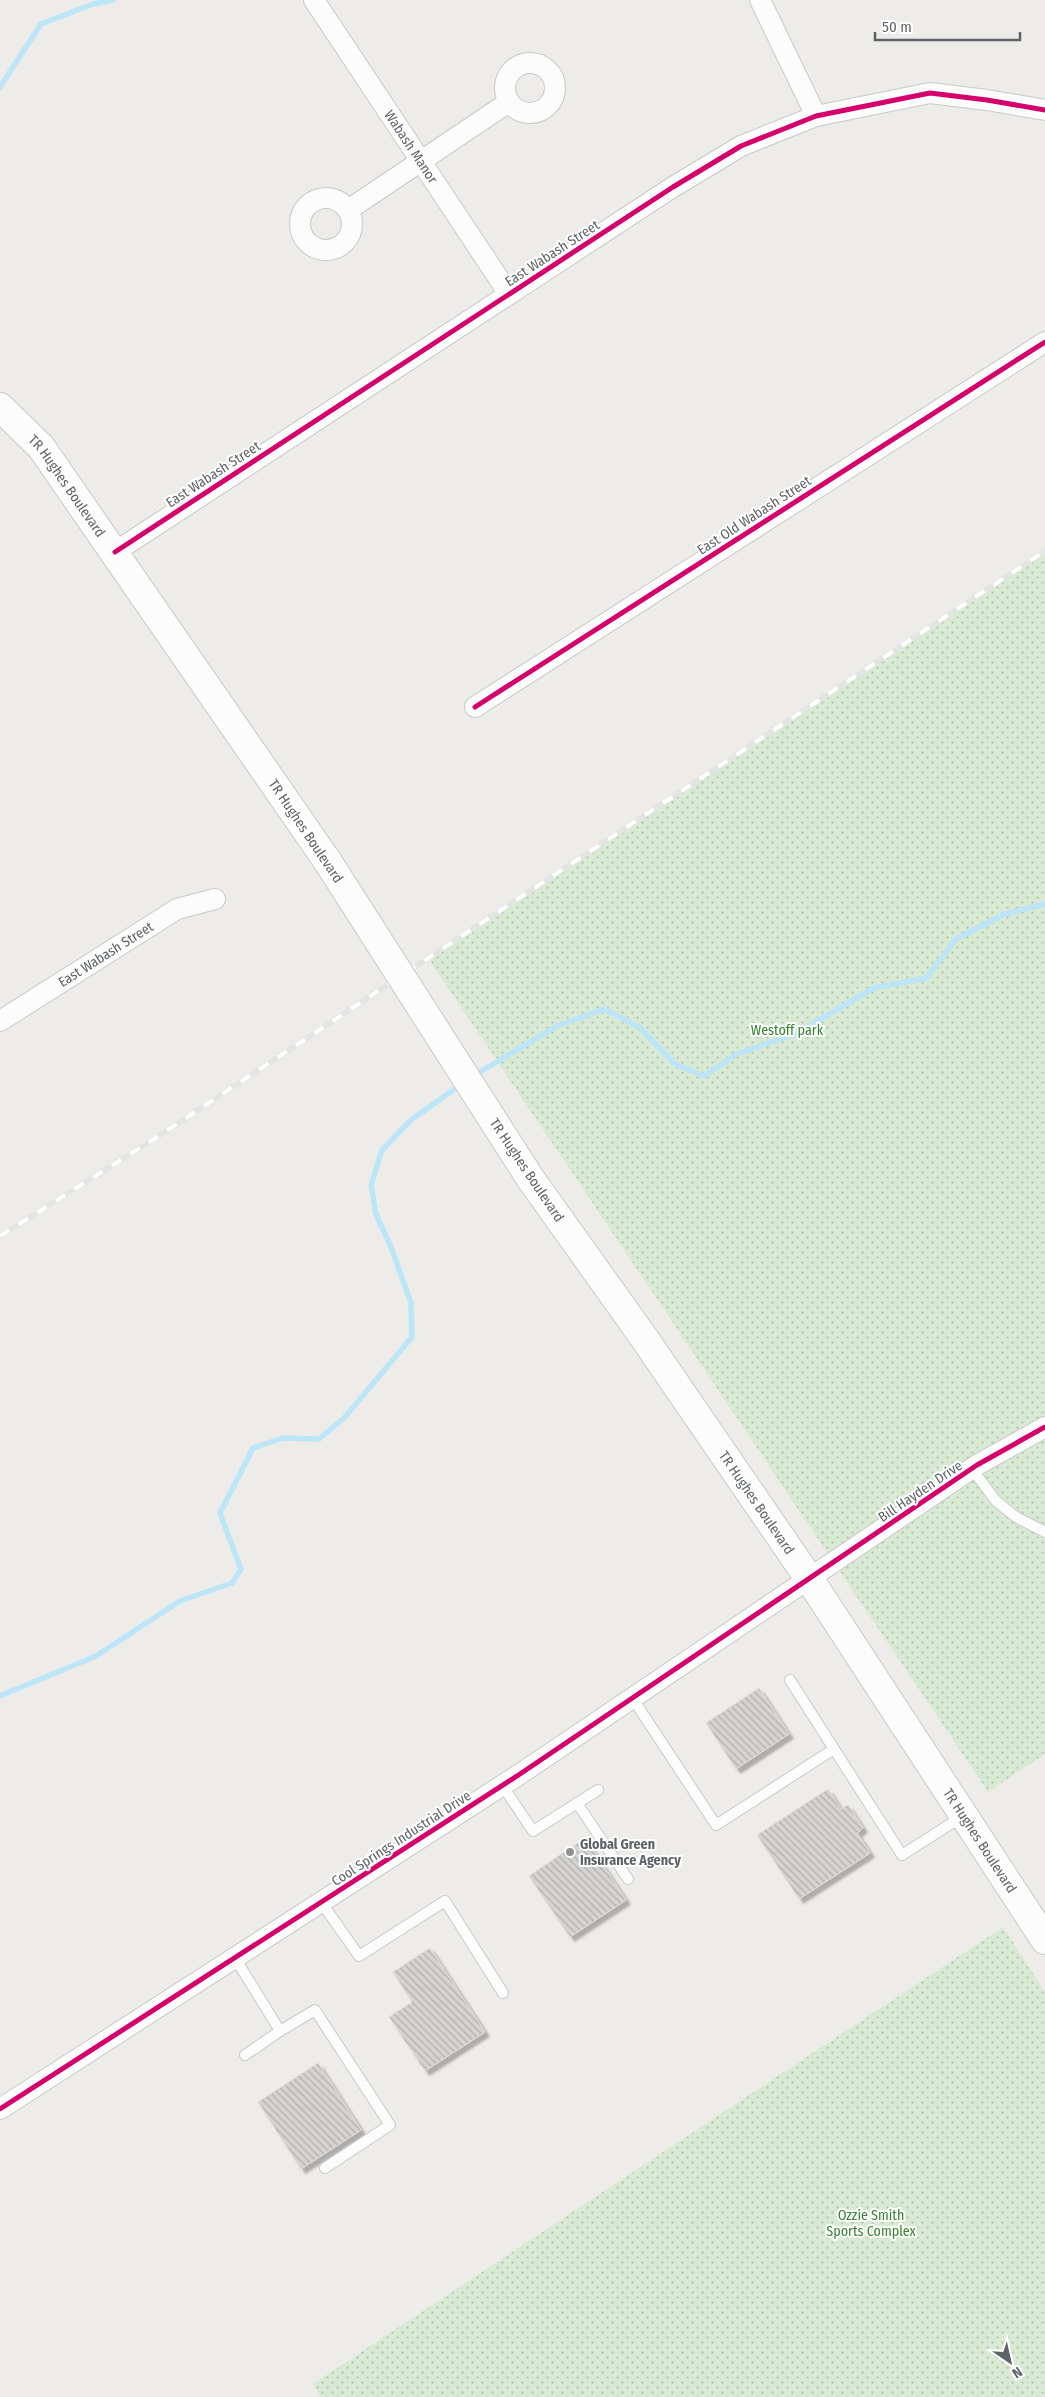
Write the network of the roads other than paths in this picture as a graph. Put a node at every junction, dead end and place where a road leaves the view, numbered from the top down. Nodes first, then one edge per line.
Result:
1 (314, 0) edge
2 (760, 0) edge
3 (509, 102) dead end
4 (1045, 110) edge
5 (816, 116) junction
6 (420, 160) junction
7 (348, 210) dead end
8 (509, 294) junction
9 (1045, 342) edge
10 (0, 407) edge
11 (115, 552) junction
12 (475, 707) dead end
13 (215, 899) dead end
14 (0, 1021) edge
15 (1045, 1427) edge
16 (972, 1469) junction
17 (1045, 1532) edge
18 (810, 1580) junction
19 (790, 1680) dead end
20 (632, 1699) junction
21 (834, 1749) junction
22 (502, 1785) junction
23 (598, 1790) dead end
24 (577, 1803) junction
25 (964, 1815) junction
26 (628, 1879) dead end
27 (321, 1902) junction
28 (1045, 1940) edge
29 (235, 1958) junction
30 (503, 1993) dead end
31 (280, 2032) junction
32 (244, 2055) dead end
33 (0, 2110) edge
34 (325, 2168) dead end

1 - 6 street, Wabash Manor
2 - 5 street
3 - 6 street
4 - 5 street, East Wabash Street
5 - 8 street, East Wabash Street
6 - 7 street
6 - 8 street, Wabash Manor
8 - 11 street, East Wabash Street
9 - 12 street, East Old Wabash Street
10 - 11 main road, TR Hughes Boulevard
11 - 18 main road, TR Hughes Boulevard, bridge
13 - 14 street, East Wabash Street
15 - 16 street, Bill Hayden Drive
16 - 17 lane
16 - 18 street, Bill Hayden Drive
18 - 20 street, Cool Springs Industrial Drive
18 - 25 main road, TR Hughes Boulevard
19 - 21 lane
20 - 21 lane
20 - 22 street, Cool Springs Industrial Drive
21 - 25 lane
22 - 24 lane
22 - 27 street, Cool Springs Industrial Drive
23 - 24 lane
24 - 26 lane
25 - 28 main road, TR Hughes Boulevard
27 - 29 street, Cool Springs Industrial Drive
27 - 30 lane
29 - 31 lane
29 - 33 street, Cool Springs Industrial Drive
31 - 32 lane
31 - 34 lane

